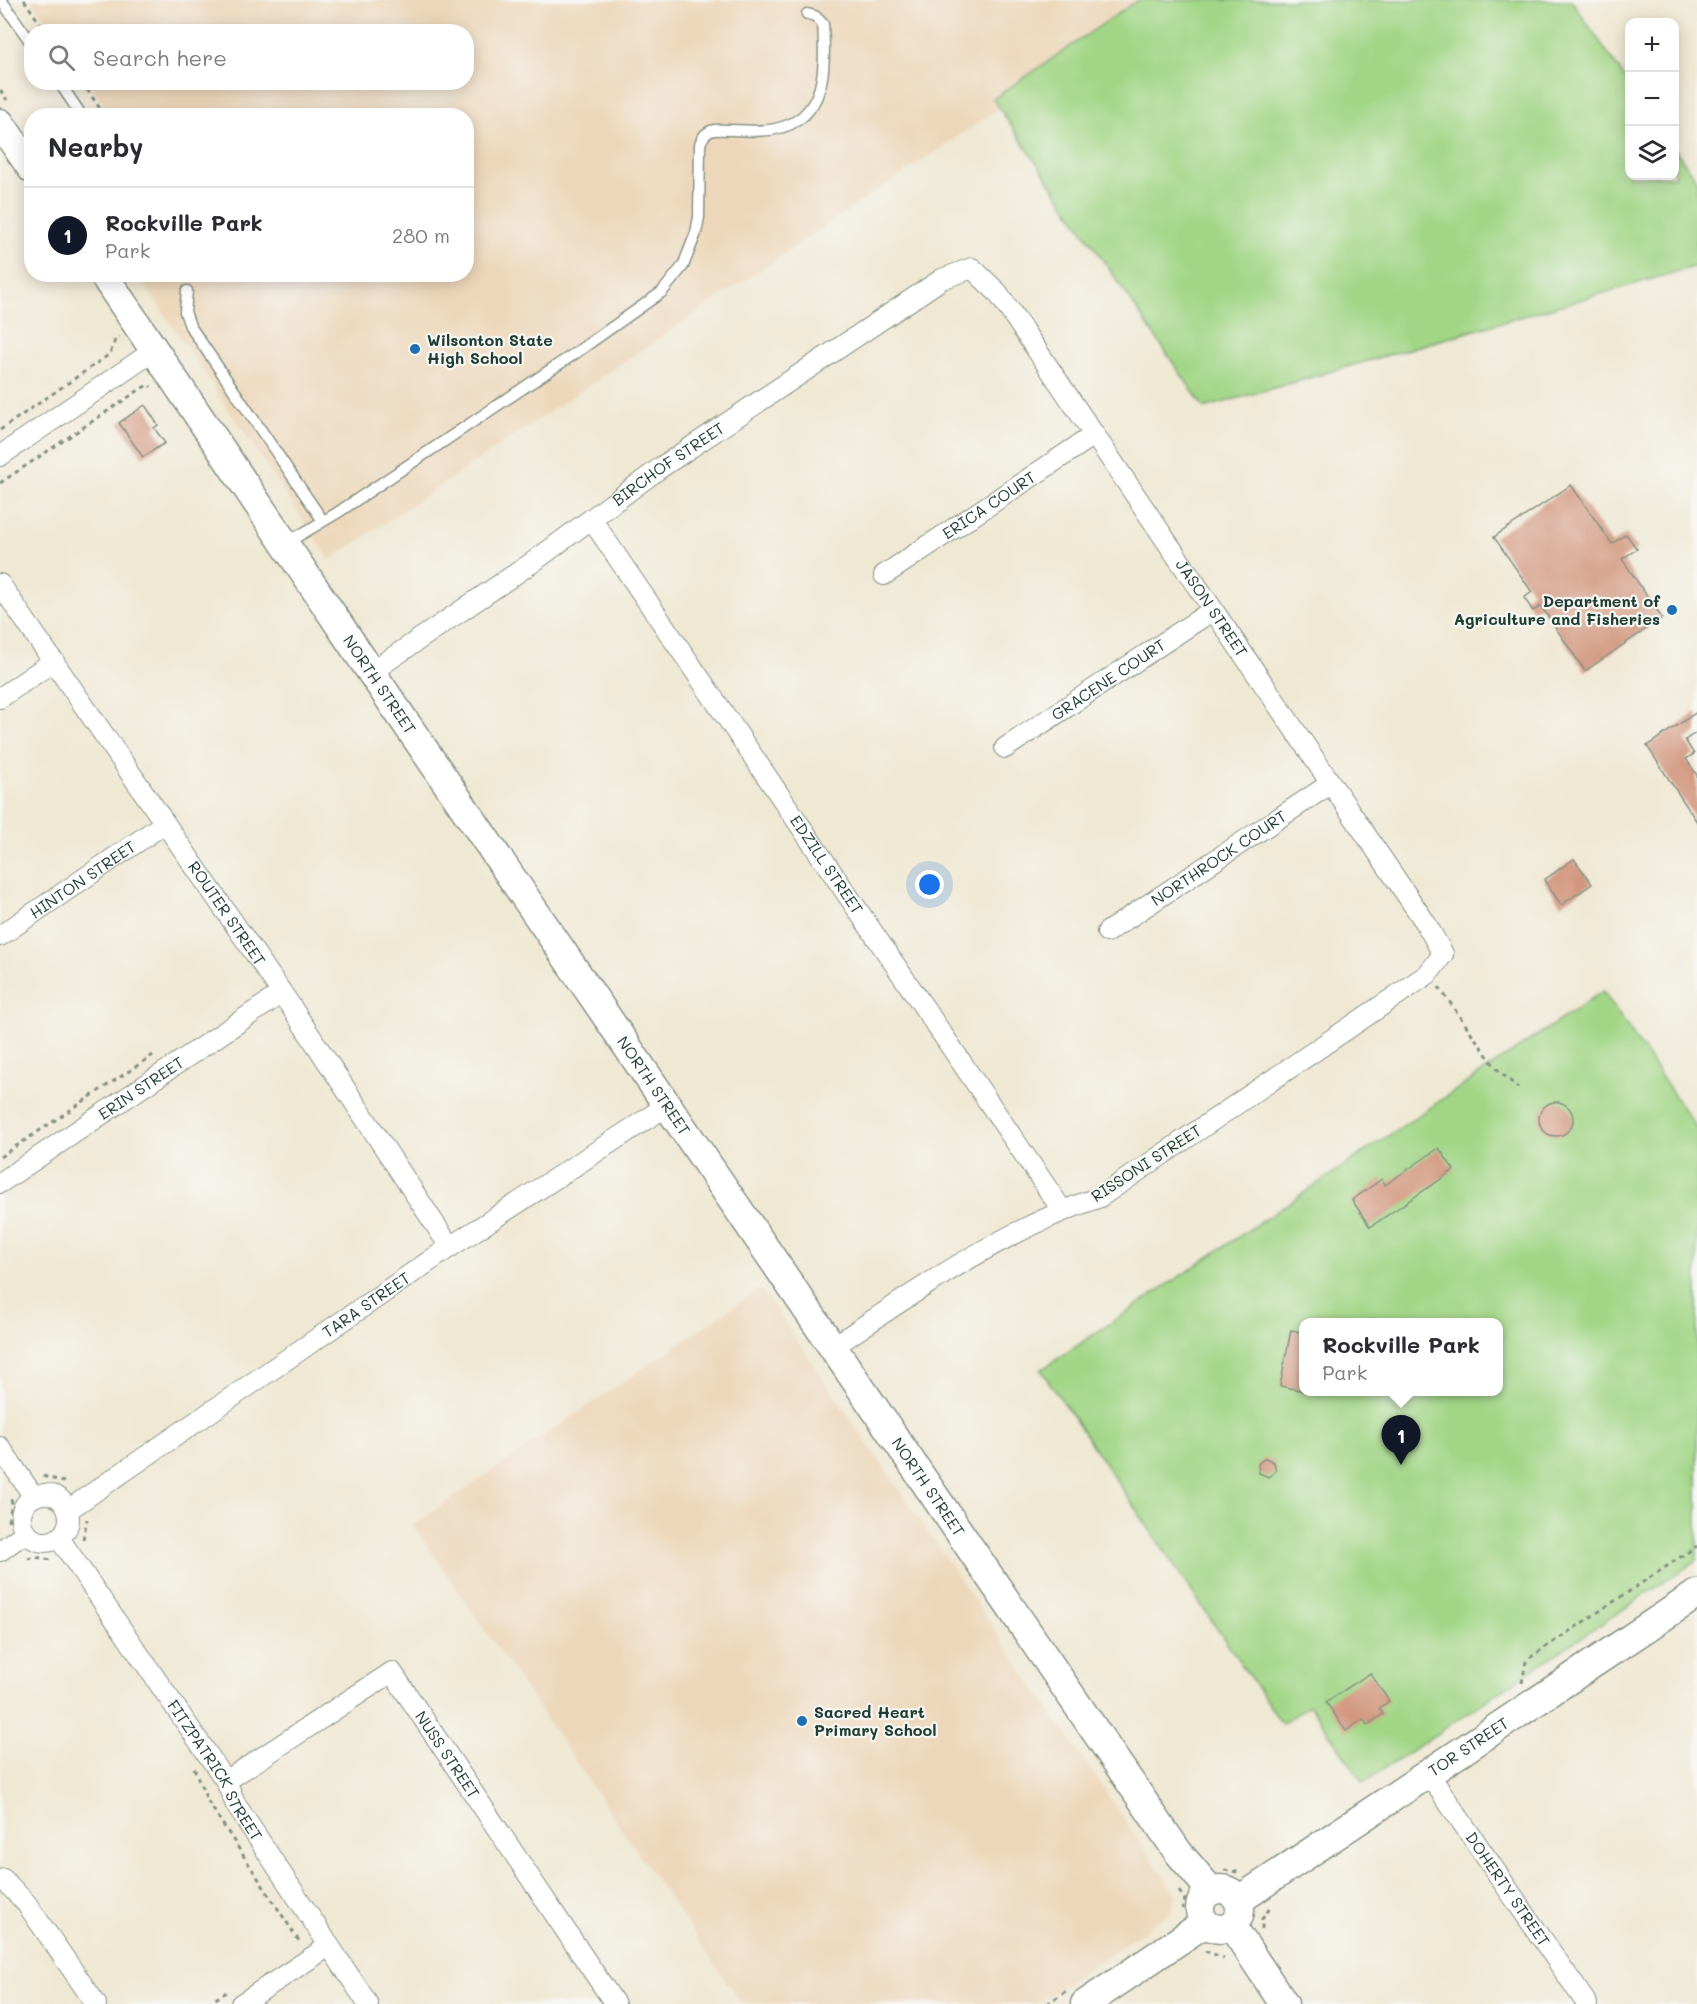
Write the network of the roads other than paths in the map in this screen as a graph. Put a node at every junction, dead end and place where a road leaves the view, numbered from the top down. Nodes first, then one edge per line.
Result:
1 (1, 0) edge
2 (807, 14) dead end
3 (24, 33) edge
4 (64, 90) edge
5 (77, 108) edge
6 (0, 123) edge
7 (24, 158) edge
8 (972, 268) joint
9 (109, 282) edge
10 (187, 291) dead end
11 (155, 350) junction
12 (1094, 435) junction
13 (0, 456) edge
14 (592, 520) junction
15 (323, 521) junction
16 (285, 544) junction
17 (884, 575) dead end
18 (0, 584) edge
19 (1212, 609) junction
20 (54, 661) junction
21 (371, 672) junction
22 (0, 698) edge
23 (1005, 748) dead end
24 (1330, 784) junction
25 (165, 823) junction
26 (1107, 932) dead end
27 (0, 936) edge
28 (1443, 954) joint
29 (282, 993) junction
30 (668, 1105) junction
31 (0, 1183) edge
32 (1062, 1210) junction
33 (450, 1247) junction
34 (833, 1347) junction
35 (0, 1447) edge
36 (34, 1497) junction
37 (68, 1510) junction
38 (26, 1532) junction
39 (59, 1538) junction
40 (0, 1551) edge
41 (1697, 1594) edge
42 (1428, 1773) junction
43 (226, 1782) junction
44 (2, 1880) edge
45 (1230, 1905) junction
46 (329, 1946) junction
47 (96, 2004) edge
48 (241, 2004) edge
49 (368, 2004) edge
50 (615, 2004) edge
51 (1085, 2004) edge
52 (1284, 2004) edge
53 (1587, 2004) edge

1 - 3 lane
2 - 15 lane
4 - 5 lane
6 - 7 street
8 - 12 street, JASON STREET
8 - 14 street, BIRCHOF STREET
9 - 11 street, NORTH STREET
10 - 15 lane
11 - 13 street
11 - 16 street, NORTH STREET
12 - 17 street, ERICA COURT
12 - 19 street, JASON STREET
14 - 21 street, BIRCHOF STREET
14 - 32 street, EDZILL STREET
15 - 16 lane
16 - 21 street, NORTH STREET
18 - 20 street, ROUTER STREET
19 - 23 street, GRACENE COURT
19 - 24 street, JASON STREET
20 - 22 street
20 - 25 street, ROUTER STREET
21 - 30 street, NORTH STREET
24 - 26 street, NORTHROCK COURT
24 - 28 street, JASON STREET
25 - 27 street, HINTON STREET
25 - 29 street, ROUTER STREET
28 - 32 street, RISSONI STREET
29 - 31 street, ERIN STREET
29 - 33 street, ROUTER STREET
30 - 33 street, TARA STREET
30 - 34 street, NORTH STREET
32 - 34 street, RISSONI STREET
33 - 37 street, TARA STREET
34 - 45 street, NORTH STREET
35 - 36 street
36 - 37 street
36 - 38 street
37 - 39 street
38 - 39 street
38 - 40 street
39 - 43 street, FITZPATRICK STREET
41 - 42 street, TOR STREET
42 - 45 street, TOR STREET
42 - 53 street, DOHERTY STREET
43 - 46 street, FITZPATRICK STREET
43 - 50 street, NUSS STREET
44 - 47 street
45 - 51 street, TOR STREET
45 - 52 street
46 - 48 street
46 - 49 street, FITZPATRICK STREET

